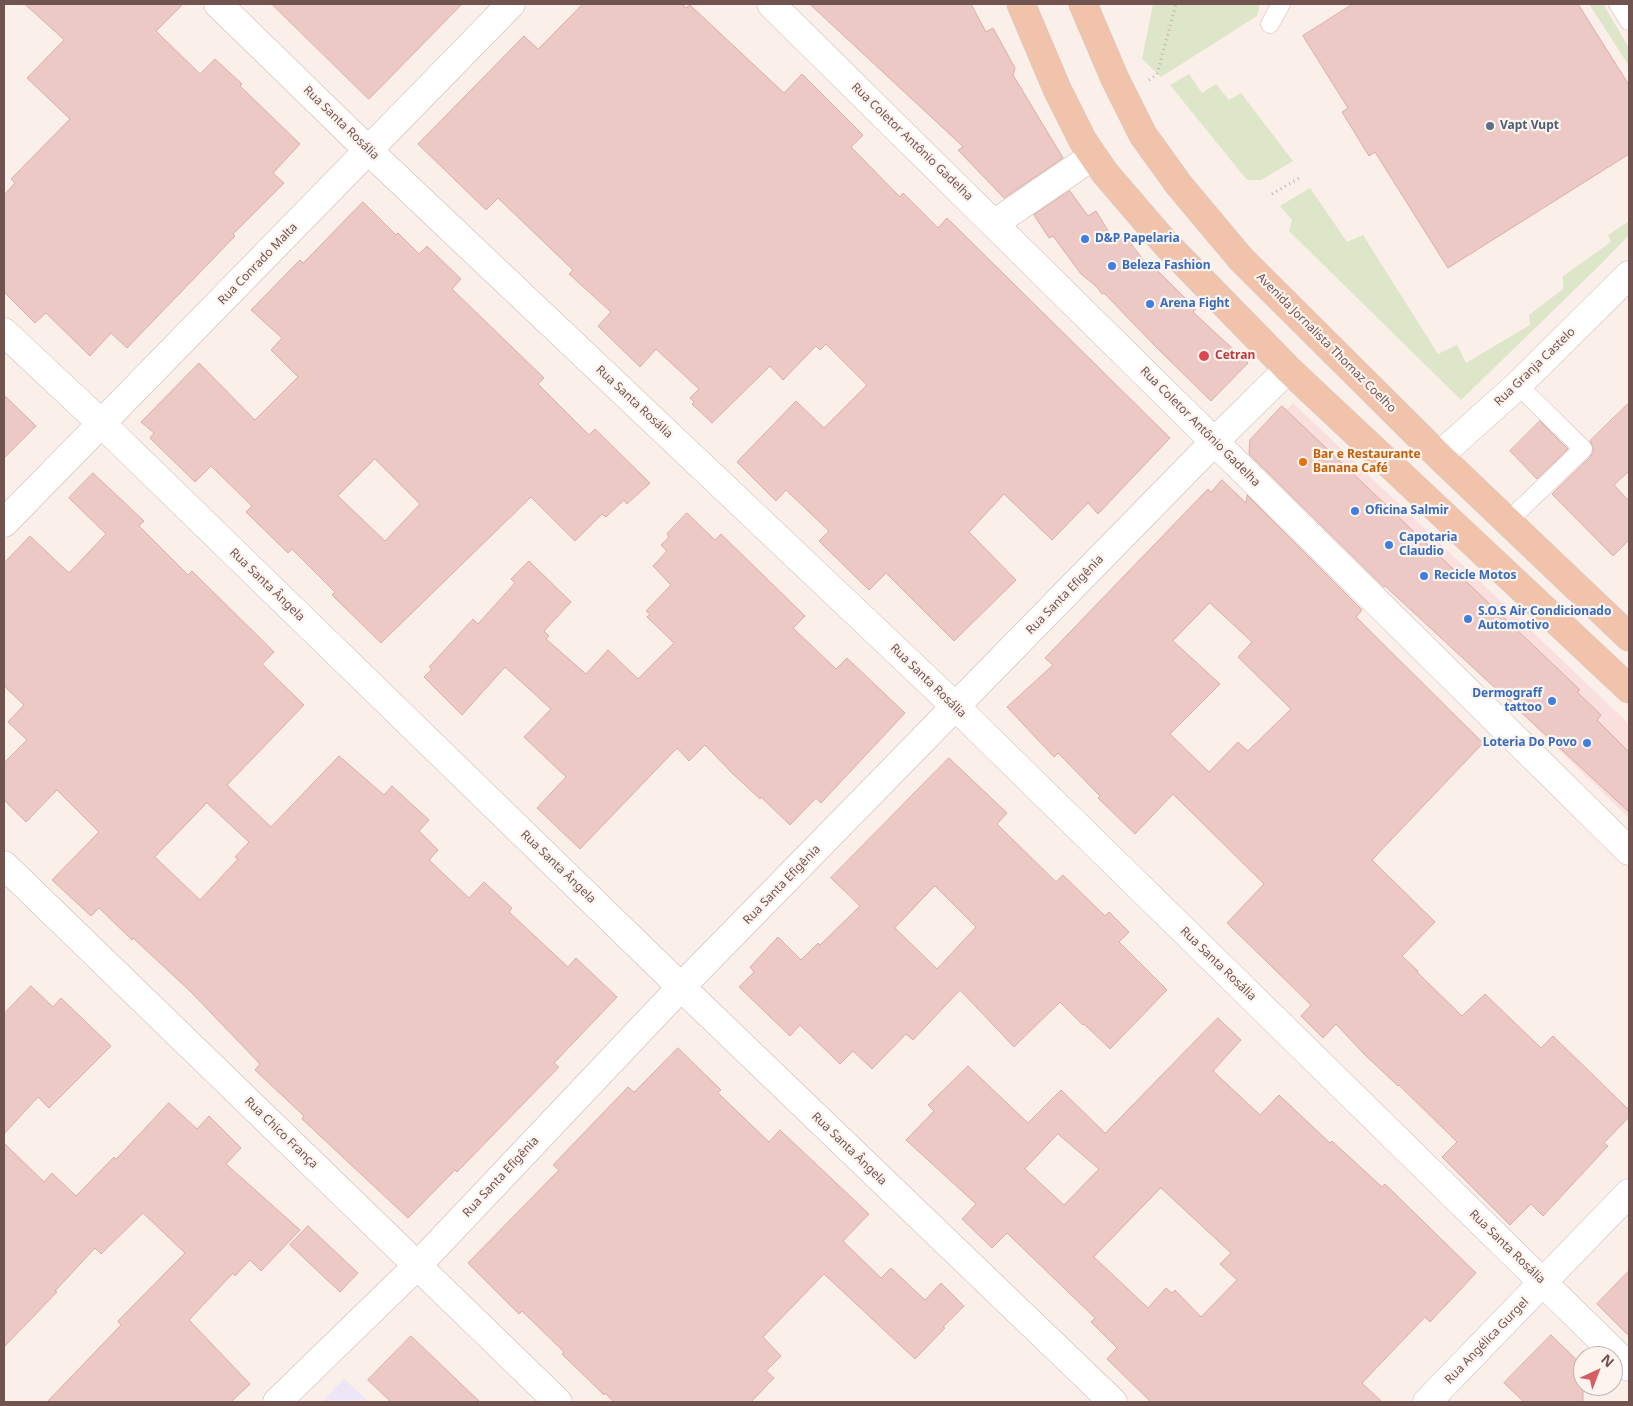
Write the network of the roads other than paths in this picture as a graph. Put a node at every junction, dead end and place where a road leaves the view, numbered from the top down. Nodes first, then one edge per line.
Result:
1 (218, 4) edge
2 (511, 4) edge
3 (771, 4) edge
4 (1021, 4) edge
5 (1083, 4) edge
6 (1280, 4) edge
7 (1618, 4) edge
8 (1629, 21) edge
9 (1270, 24) dead end
10 (369, 151) junction
11 (1093, 156) junction
12 (995, 223) junction
13 (1629, 275) edge
14 (4, 332) edge
15 (1288, 369) junction
16 (1518, 385) junction
17 (102, 424) junction
18 (1214, 441) junction
19 (1439, 456) junction
20 (1507, 522) junction
21 (4, 523) edge
22 (1629, 637) edge
23 (1629, 689) edge
24 (956, 707) junction
25 (1629, 851) edge
26 (4, 865) edge
27 (681, 987) junction
28 (1629, 1193) edge
29 (418, 1265) junction
30 (1544, 1283) junction
31 (1629, 1367) edge
32 (277, 1402) edge
33 (558, 1402) edge
34 (1113, 1402) edge
35 (1427, 1402) edge

1 - 10 street, Rua Santa Rosália
2 - 10 street, Rua Conrado Malta
3 - 12 street, Rua Coletor Antônio Gadelha
4 - 11 main road
5 - 19 main road, Avenida Jornalista Thomaz Coelho
6 - 9 lane
7 - 8 lane
10 - 17 street, Rua Conrado Malta
10 - 24 street, Rua Santa Rosália
11 - 12 street
11 - 15 main road
12 - 18 street, Rua Coletor Antônio Gadelha
13 - 16 street, Rua Granja Castelo
14 - 17 street, Rua Santa Ângela
15 - 18 street, Rua Santa Efigênia
15 - 23 main road
16 - 19 street, Rua Granja Castelo
16 - 20 lane
17 - 21 street, Rua Conrado Malta
17 - 27 street, Rua Santa Ângela
18 - 24 street, Rua Santa Efigênia
18 - 25 street, Rua Coletor Antônio Gadelha
19 - 20 main road, Avenida Jornalista Thomaz Coelho
20 - 22 main road, Avenida Jornalista Thomaz Coelho
24 - 27 street, Rua Santa Efigênia
24 - 30 street, Rua Santa Rosália
26 - 29 street, Rua Chico França
27 - 29 street, Rua Santa Efigênia
27 - 34 street, Rua Santa Ângela
28 - 30 street, Rua Angélica Gurgel
29 - 32 street, Rua Santa Efigênia
29 - 33 street, Rua Chico França
30 - 31 street, Rua Santa Rosália
30 - 35 street, Rua Angélica Gurgel

